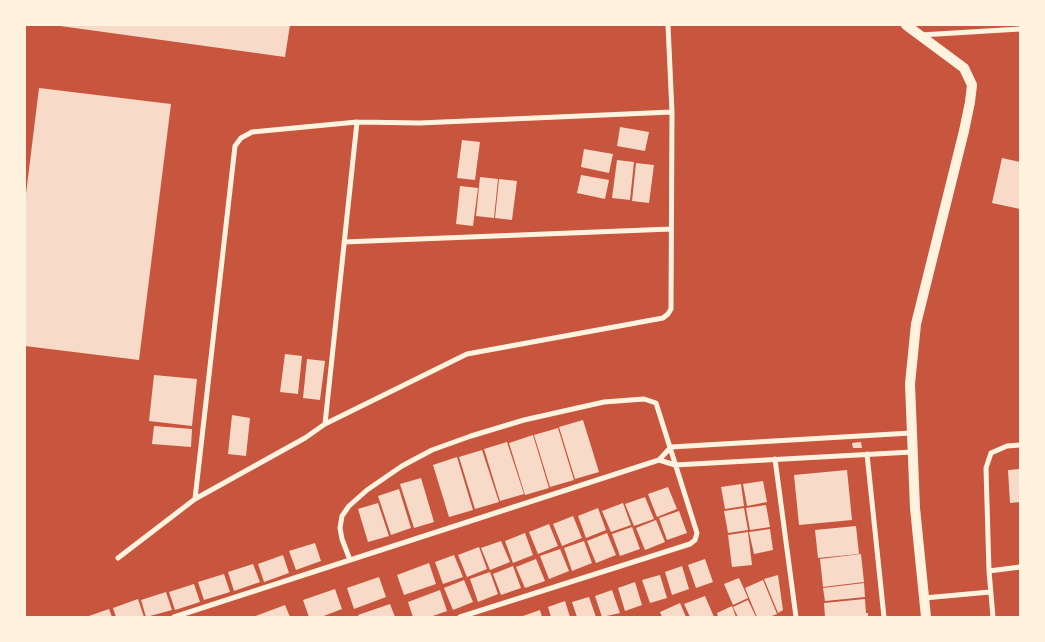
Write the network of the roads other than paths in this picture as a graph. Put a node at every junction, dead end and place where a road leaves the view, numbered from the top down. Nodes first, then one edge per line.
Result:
1 (668, 25) edge
2 (906, 25) edge
3 (1020, 30) edge
4 (919, 35) junction
5 (672, 112) junction
6 (357, 122) junction
7 (671, 229) junction
8 (344, 242) junction
9 (325, 424) junction
10 (911, 433) junction
11 (1020, 445) edge
12 (671, 447) junction
13 (912, 452) junction
14 (867, 454) junction
15 (775, 459) junction
16 (658, 460) junction
17 (676, 464) junction
18 (195, 499) junction
19 (118, 558) dead end
20 (350, 560) junction
21 (1020, 568) edge
22 (989, 571) junction
23 (990, 592) junction
24 (924, 598) junction
25 (174, 617) edge
26 (460, 617) edge
27 (796, 617) edge
28 (884, 617) edge
29 (926, 617) edge
30 (993, 617) edge

1 - 5 street
2 - 4 main road
3 - 4 street
4 - 10 main road
5 - 6 street
5 - 7 street
6 - 8 street
6 - 18 street
7 - 8 street
7 - 9 street
8 - 9 street
9 - 18 street
10 - 12 street
10 - 13 main road
11 - 22 street
12 - 16 street
12 - 17 street
12 - 20 street
13 - 14 street
13 - 24 main road
14 - 15 street
14 - 28 street
15 - 17 street
15 - 27 street
16 - 17 street
16 - 20 street
17 - 26 street
18 - 19 street
20 - 25 street
21 - 22 street
22 - 23 street
23 - 24 street
23 - 30 street
24 - 29 main road

